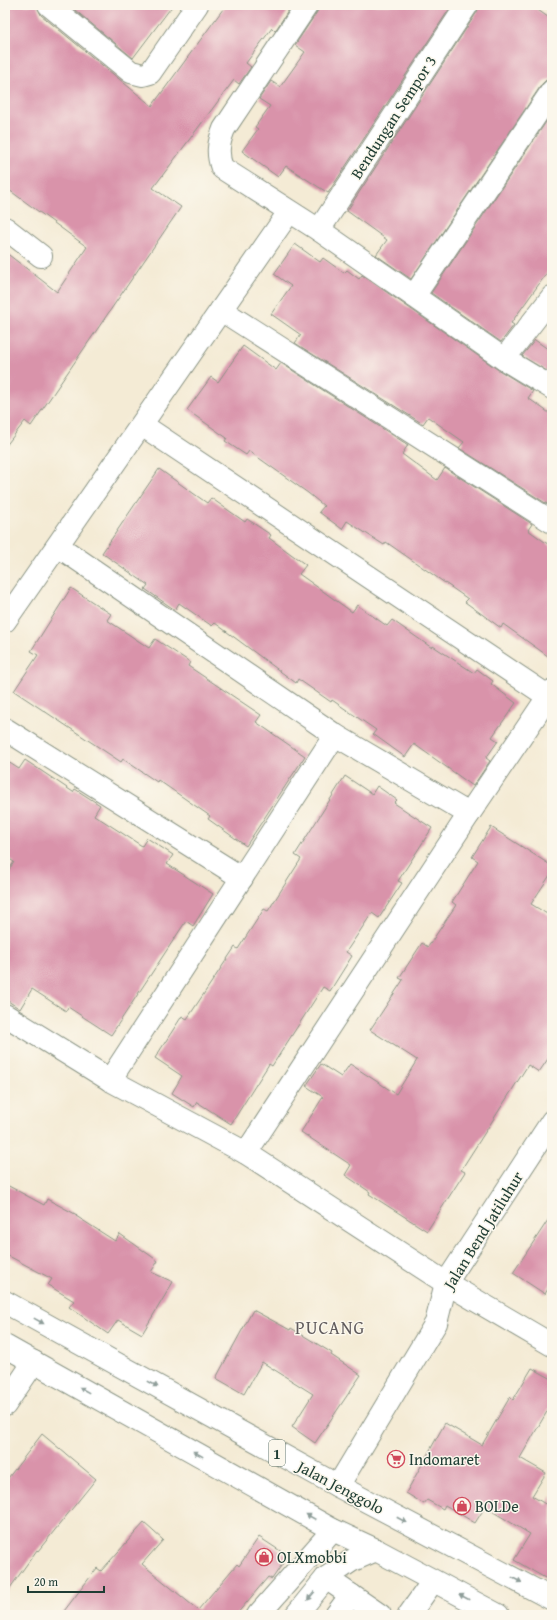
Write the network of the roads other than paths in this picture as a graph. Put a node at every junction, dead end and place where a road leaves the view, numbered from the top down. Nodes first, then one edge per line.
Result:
1 (49, 5) edge
2 (197, 5) edge
3 (307, 5) edge
4 (467, 5) edge
5 (552, 91) edge
6 (289, 212) junction
7 (5, 228) edge
8 (319, 230) junction
9 (41, 256) dead end
10 (414, 296) junction
11 (552, 297) edge
12 (221, 310) junction
13 (504, 358) junction
14 (552, 388) edge
15 (142, 425) junction
16 (552, 522) edge
17 (58, 546) junction
18 (5, 621) edge
19 (551, 696) edge
20 (5, 729) edge
21 (335, 735) junction
22 (469, 814) junction
23 (242, 878) junction
24 (5, 1015) edge
25 (110, 1080) junction
26 (552, 1122) edge
27 (246, 1153) junction
28 (446, 1283) junction
29 (5, 1302) edge
30 (552, 1345) edge
31 (5, 1346) edge
32 (34, 1362) junction
33 (8, 1397) edge
34 (338, 1486) junction
35 (333, 1530) junction
36 (376, 1550) junction
37 (326, 1578) junction
38 (433, 1580) junction
39 (351, 1595) junction
40 (552, 1599) edge
41 (258, 1615) edge
42 (296, 1615) edge
43 (336, 1615) edge
44 (380, 1615) edge
45 (409, 1615) edge
46 (498, 1615) edge

1 - 2 main road
3 - 6 main road
4 - 8 main road, Bendungan Sempor 3
5 - 10 main road
6 - 8 main road
6 - 12 main road
7 - 9 main road
8 - 10 main road
10 - 13 main road
11 - 13 main road
12 - 15 main road
12 - 16 main road
13 - 14 main road
15 - 17 main road
15 - 19 main road
17 - 18 main road
17 - 21 main road
19 - 22 main road
20 - 23 main road
21 - 22 main road
21 - 23 main road
22 - 27 main road
23 - 25 main road
24 - 25 main road
25 - 27 main road
26 - 28 main road, Jalan Bend Jatiluhur
27 - 28 main road
28 - 30 main road
28 - 34 main road, Jalan Bend Jatiluhur
29 -> 34 main road, Jalan Jenggolo / 1
31 - 32 main road
32 - 33 main road
35 -> 32 main road
34 -> 40 main road, Jalan Jenggolo / 1
35 - 36 main road
35 - 41 main road
36 - 37 main road
36 - 38 main road
37 - 39 main road
37 -> 42 main road
38 - 45 main road
46 -> 38 main road
39 - 43 main road
39 - 44 main road

